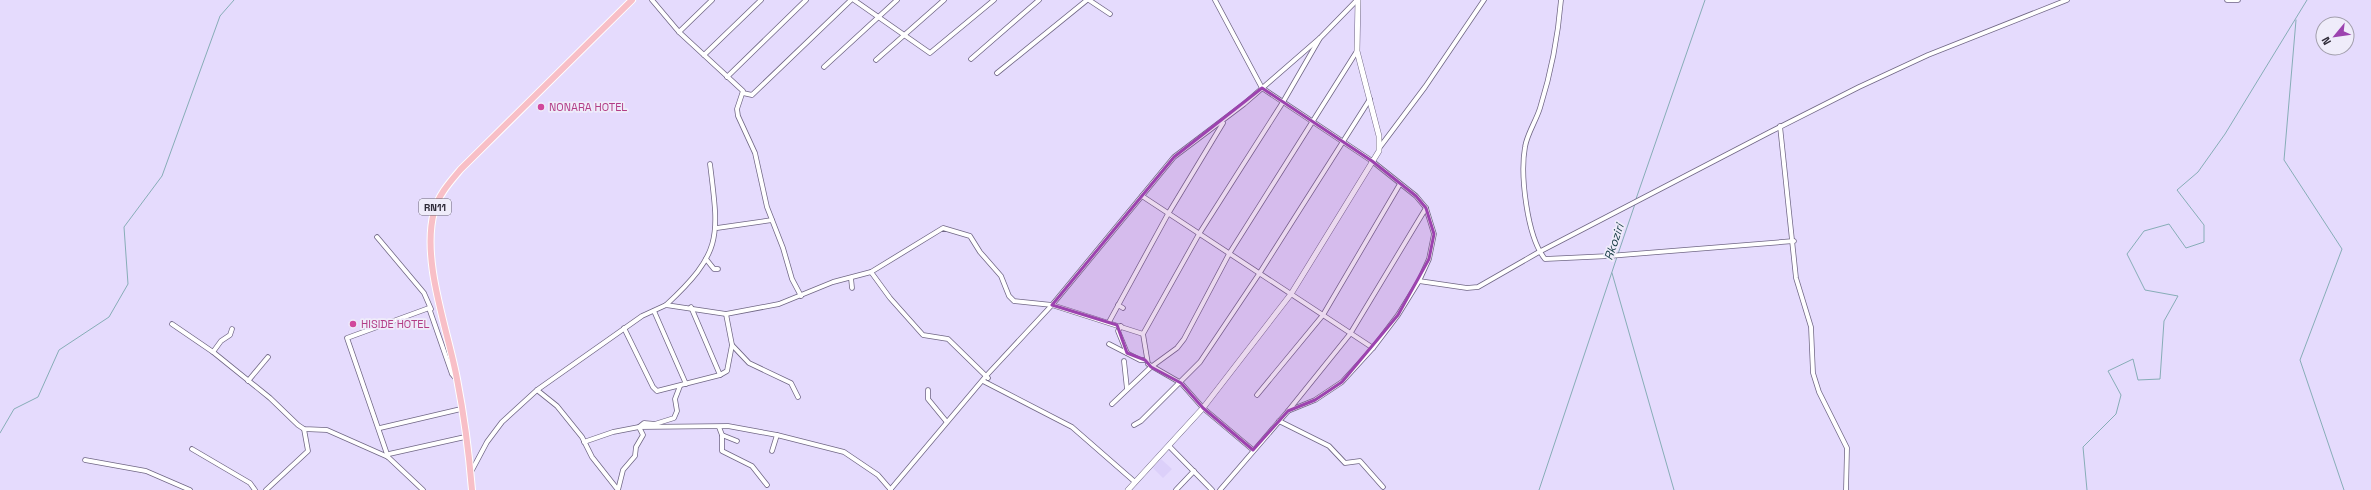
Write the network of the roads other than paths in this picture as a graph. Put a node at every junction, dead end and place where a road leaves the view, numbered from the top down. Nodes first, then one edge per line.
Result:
1 (632, 0) edge
2 (652, 0) edge
3 (712, 0) edge
4 (761, 0) edge
5 (806, 0) edge
6 (851, 0) edge
7 (854, 0) edge
8 (898, 0) edge
9 (944, 0) edge
10 (994, 0) edge
11 (1039, 0) edge
12 (1088, 0) edge
13 (1216, 0) edge
14 (1357, 0) edge
15 (1484, 0) edge
16 (1561, 0) edge
17 (2067, 0) edge
18 (2227, 0) edge
19 (2238, 0) edge
20 (1110, 14) dead end
21 (879, 18) junction
22 (679, 32) junction
23 (904, 35) junction
24 (1321, 37) junction
25 (1357, 51) junction
26 (704, 55) junction
27 (971, 59) dead end
28 (876, 60) dead end
29 (824, 67) dead end
30 (997, 73) dead end
31 (727, 77) junction
32 (1262, 88) junction
33 (744, 93) junction
34 (1370, 99) junction
35 (1283, 102) junction
36 (1224, 121) junction
37 (1313, 121) junction
38 (1780, 126) junction
39 (1342, 141) junction
40 (1380, 147) junction
41 (1372, 161) junction
42 (710, 164) dead end
43 (1400, 184) junction
44 (1142, 196) junction
45 (1426, 208) junction
46 (1168, 214) junction
47 (772, 220) junction
48 (717, 228) junction
49 (1199, 234) junction
50 (378, 237) dead end
51 (1794, 241) junction
52 (1539, 252) junction
53 (1229, 254) junction
54 (706, 259) junction
55 (718, 269) dead end
56 (872, 272) junction
57 (1259, 274) junction
58 (851, 278) junction
59 (1419, 281) junction
60 (852, 288) dead end
61 (1291, 294) junction
62 (801, 296) junction
63 (666, 305) junction
64 (1052, 305) junction
65 (1118, 305) junction
66 (691, 307) junction
67 (1123, 308) dead end
68 (431, 310) junction
69 (654, 311) junction
70 (726, 314) junction
71 (1322, 315) junction
72 (1109, 322) junction
73 (172, 324) dead end
74 (1121, 326) junction
75 (624, 328) junction
76 (232, 329) dead end
77 (1143, 334) junction
78 (1350, 334) junction
79 (1109, 344) dead end
80 (732, 345) junction
81 (1373, 348) junction
82 (213, 352) junction
83 (1127, 353) junction
84 (268, 357) dead end
85 (1145, 360) junction
86 (1124, 361) dead end
87 (1151, 367) junction
88 (720, 375) junction
89 (987, 377) junction
90 (457, 380) junction
91 (248, 381) junction
92 (983, 381) junction
93 (1181, 383) junction
94 (686, 384) junction
95 (680, 386) junction
96 (1127, 389) junction
97 (537, 390) junction
98 (928, 390) dead end
99 (1257, 395) dead end
100 (798, 397) dead end
101 (1112, 404) dead end
102 (1203, 408) junction
103 (462, 409) junction
104 (1288, 411) junction
105 (1279, 421) junction
106 (946, 422) junction
107 (1134, 425) dead end
108 (639, 427) junction
109 (719, 427) junction
110 (380, 428) junction
111 (304, 429) junction
112 (722, 434) junction
113 (777, 434) junction
114 (465, 437) junction
115 (737, 441) dead end
116 (584, 442) junction
117 (1169, 446) junction
118 (192, 449) dead end
119 (1254, 450) junction
120 (772, 451) dead end
121 (389, 455) junction
122 (85, 460) dead end
123 (1194, 471) junction
124 (470, 472) junction
125 (1135, 482) junction
126 (767, 485) dead end
127 (1383, 487) dead end
128 (190, 490) edge
129 (256, 490) edge
130 (266, 490) edge
131 (423, 490) edge
132 (472, 490) edge
133 (618, 490) edge
134 (891, 490) edge
135 (1128, 490) edge
136 (1176, 490) edge
137 (1212, 490) edge
138 (1220, 490) edge
139 (1846, 490) edge

1 - 90 main road, RN11
2 - 22 street
3 - 22 street
4 - 26 street
5 - 31 street
6 - 33 street
7 - 21 street
8 - 21 street
9 - 23 street
10 - 23 street
11 - 27 street
12 - 20 street
12 - 30 street
13 - 32 street
14 - 24 street
14 - 25 street
15 - 40 street
16 - 52 street
17 - 38 street
18 - 19 street
21 - 23 street
21 - 29 street
22 - 26 street
23 - 28 street
24 - 32 street
24 - 35 street
25 - 34 street
25 - 37 street
26 - 31 street
31 - 33 street
32 - 35 street
32 - 36 street
33 - 47 street
34 - 39 street
34 - 40 street
35 - 37 street
35 - 49 street
36 - 44 street
36 - 46 street
37 - 39 street
37 - 53 street
38 - 51 street
38 - 52 street
39 - 41 street
39 - 57 street
40 - 41 street
41 - 43 street
41 - 61 street
42 - 48 street
43 - 45 street
43 - 71 street
44 - 46 street
44 - 64 street
45 - 59 street
45 - 78 street
46 - 49 street
46 - 65 street
47 - 48 street
47 - 62 street
48 - 54 street
49 - 53 street
49 - 77 street
50 - 68 street
51 - 52 street
51 - 139 street
52 - 59 street
53 - 57 street
53 - 87 street
54 - 55 street
54 - 63 street
56 - 58 street
56 - 64 street
56 - 89 street
57 - 61 street
57 - 93 street
58 - 60 street
58 - 62 street
59 - 81 street
61 - 71 street
61 - 102 street
62 - 70 street
63 - 66 street
63 - 69 street
64 - 72 street
64 - 89 street
65 - 67 street
65 - 72 street
66 - 70 street
66 - 88 street
68 - 90 street
68 - 110 street
69 - 75 street
69 - 94 street
70 - 80 street
71 - 78 street
71 - 99 street
72 - 74 street
73 - 82 street
74 - 77 street
74 - 83 street
75 - 95 street
75 - 97 street
76 - 82 street
77 - 85 street
78 - 81 street
78 - 104 street
79 - 83 street
80 - 88 street
80 - 100 street
81 - 104 street
82 - 91 street
83 - 85 street
84 - 91 street
85 - 87 street
86 - 96 street
87 - 93 street
87 - 96 street
88 - 94 street
89 - 92 street
90 - 103 main road, RN11
91 - 111 street
92 - 106 street
92 - 125 street
93 - 102 street
93 - 107 street
94 - 95 street
95 - 108 street
96 - 101 street
97 - 116 street
97 - 124 street
98 - 106 street
102 - 117 street
102 - 119 street
103 - 110 street
103 - 114 main road, RN11
104 - 105 street
105 - 119 street
105 - 127 street
106 - 134 street
108 - 109 street
108 - 116 street
108 - 133 street
109 - 112 street
109 - 113 street
110 - 121 street
111 - 121 street
111 - 130 street
112 - 115 street
112 - 126 street
113 - 120 street
113 - 134 street
114 - 121 street
114 - 124 main road, RN11
116 - 133 street
117 - 123 street
117 - 125 street
118 - 129 street
119 - 138 street
121 - 131 street
122 - 128 street
123 - 136 street
123 - 137 street
124 - 132 main road, RN11
125 - 135 street

